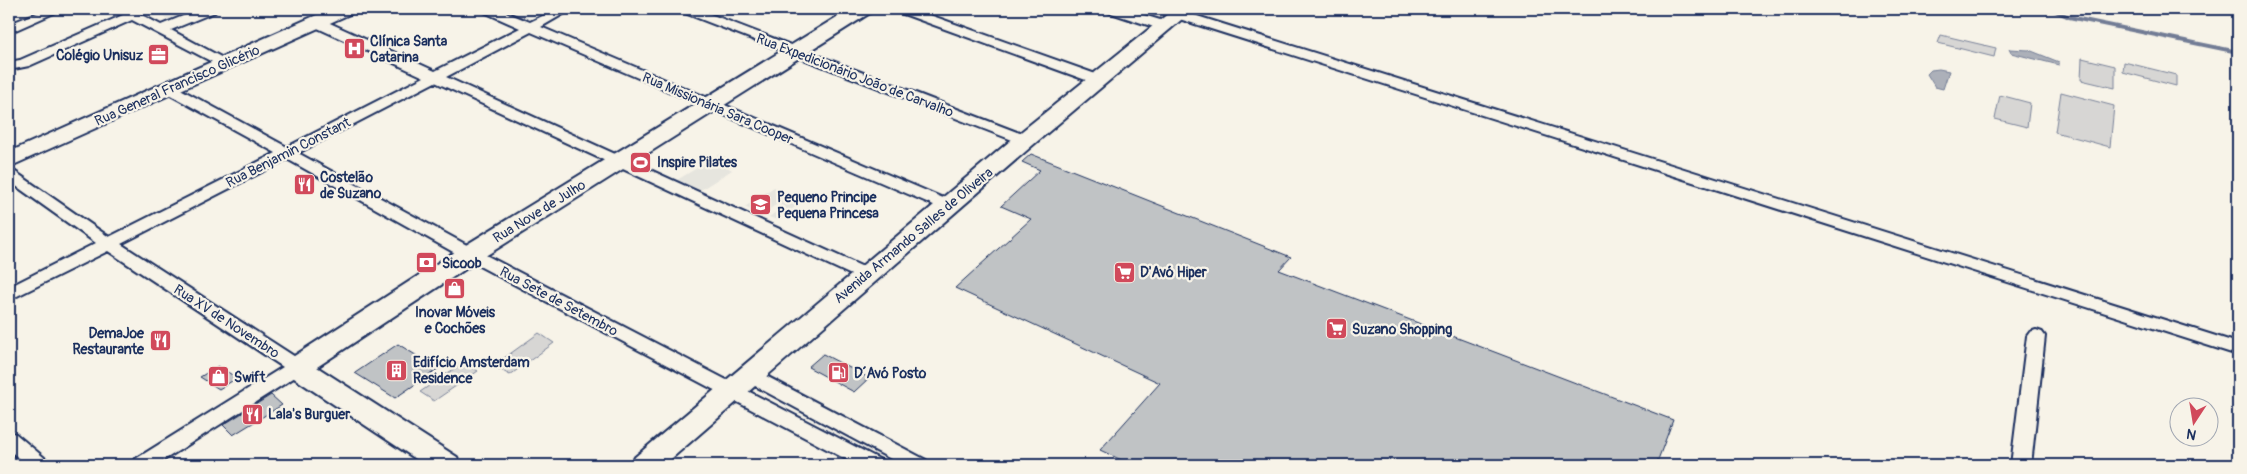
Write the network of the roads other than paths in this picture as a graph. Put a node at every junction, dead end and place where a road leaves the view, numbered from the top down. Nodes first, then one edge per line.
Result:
1 (57, 9) edge
2 (211, 9) edge
3 (345, 9) edge
4 (488, 9) edge
5 (566, 9) edge
6 (686, 9) edge
7 (863, 9) edge
8 (902, 9) edge
9 (1112, 9) edge
10 (127, 12) edge
11 (1176, 16) edge
12 (316, 22) junction
13 (530, 27) junction
14 (9, 29) edge
15 (162, 29) junction
16 (795, 51) junction
17 (225, 63) junction
18 (9, 66) edge
19 (433, 76) junction
20 (1099, 80) junction
21 (168, 88) junction
22 (710, 105) junction
23 (1025, 140) junction
24 (288, 153) junction
25 (9, 160) edge
26 (619, 162) junction
27 (9, 174) edge
28 (948, 206) junction
29 (107, 244) junction
30 (470, 254) junction
31 (866, 275) junction
32 (9, 294) edge
33 (2036, 336) dead end
34 (2238, 349) edge
35 (297, 367) junction
36 (751, 375) junction
37 (730, 392) junction
38 (9, 439) edge
39 (40, 465) edge
40 (141, 465) edge
41 (447, 465) edge
42 (645, 465) edge
43 (874, 465) edge
44 (919, 465) edge
45 (2021, 465) edge

1 - 14 street
2 - 15 street
3 - 12 main road, Rua General Francisco Glicério
4 - 13 street, Rua Missionária Sara Cooper
5 - 13 street, Rua Benjamin Constant
6 - 16 street, Rua Expedicionário João de Carvalho
7 - 16 main road, Rua Nove de Julho
8 - 20 street
9 - 11 street
10 - 15 street
10 - 18 street
11 - 20 main road, Avenida Armando Salles de Oliveira
11 - 34 street
12 - 17 main road, Rua General Francisco Glicério
12 - 19 street
13 - 19 street, Rua Benjamin Constant
13 - 22 street, Rua Missionária Sara Cooper
15 - 17 street
16 - 22 main road, Rua Nove de Julho
16 - 23 street, Rua Expedicionário João de Carvalho
17 - 21 main road, Rua General Francisco Glicério
19 - 24 street, Rua Benjamin Constant
19 - 26 street
20 - 23 main road, Avenida Armando Salles de Oliveira
21 - 24 street, Rua Sete de Setembro
21 - 25 main road, Rua General Francisco Glicério
22 - 26 main road, Rua Nove de Julho
22 - 28 street, Rua Missionária Sara Cooper
23 - 28 main road, Avenida Armando Salles de Oliveira
24 - 29 street, Rua Benjamin Constant
24 - 30 street, Rua Sete de Setembro
26 - 30 main road, Rua Nove de Julho
26 - 31 street
27 - 29 street, Rua XV de Novembro
28 - 31 main road, Avenida Armando Salles de Oliveira
29 - 32 street, Rua Benjamin Constant
29 - 35 street, Rua XV de Novembro
30 - 35 main road, Rua Nove de Julho
30 - 37 street, Rua Sete de Setembro
31 - 36 main road, Avenida Armando Salles de Oliveira
33 - 45 street
35 - 40 street, Rua Nove de Julho
35 - 41 main road, Rua XV de Novembro
36 - 37 main road, Avenida Armando Salles de Oliveira
36 - 44 street
37 - 42 main road, Avenida Armando Salles de Oliveira
37 - 43 street, Rua Sete de Setembro
38 - 39 street

